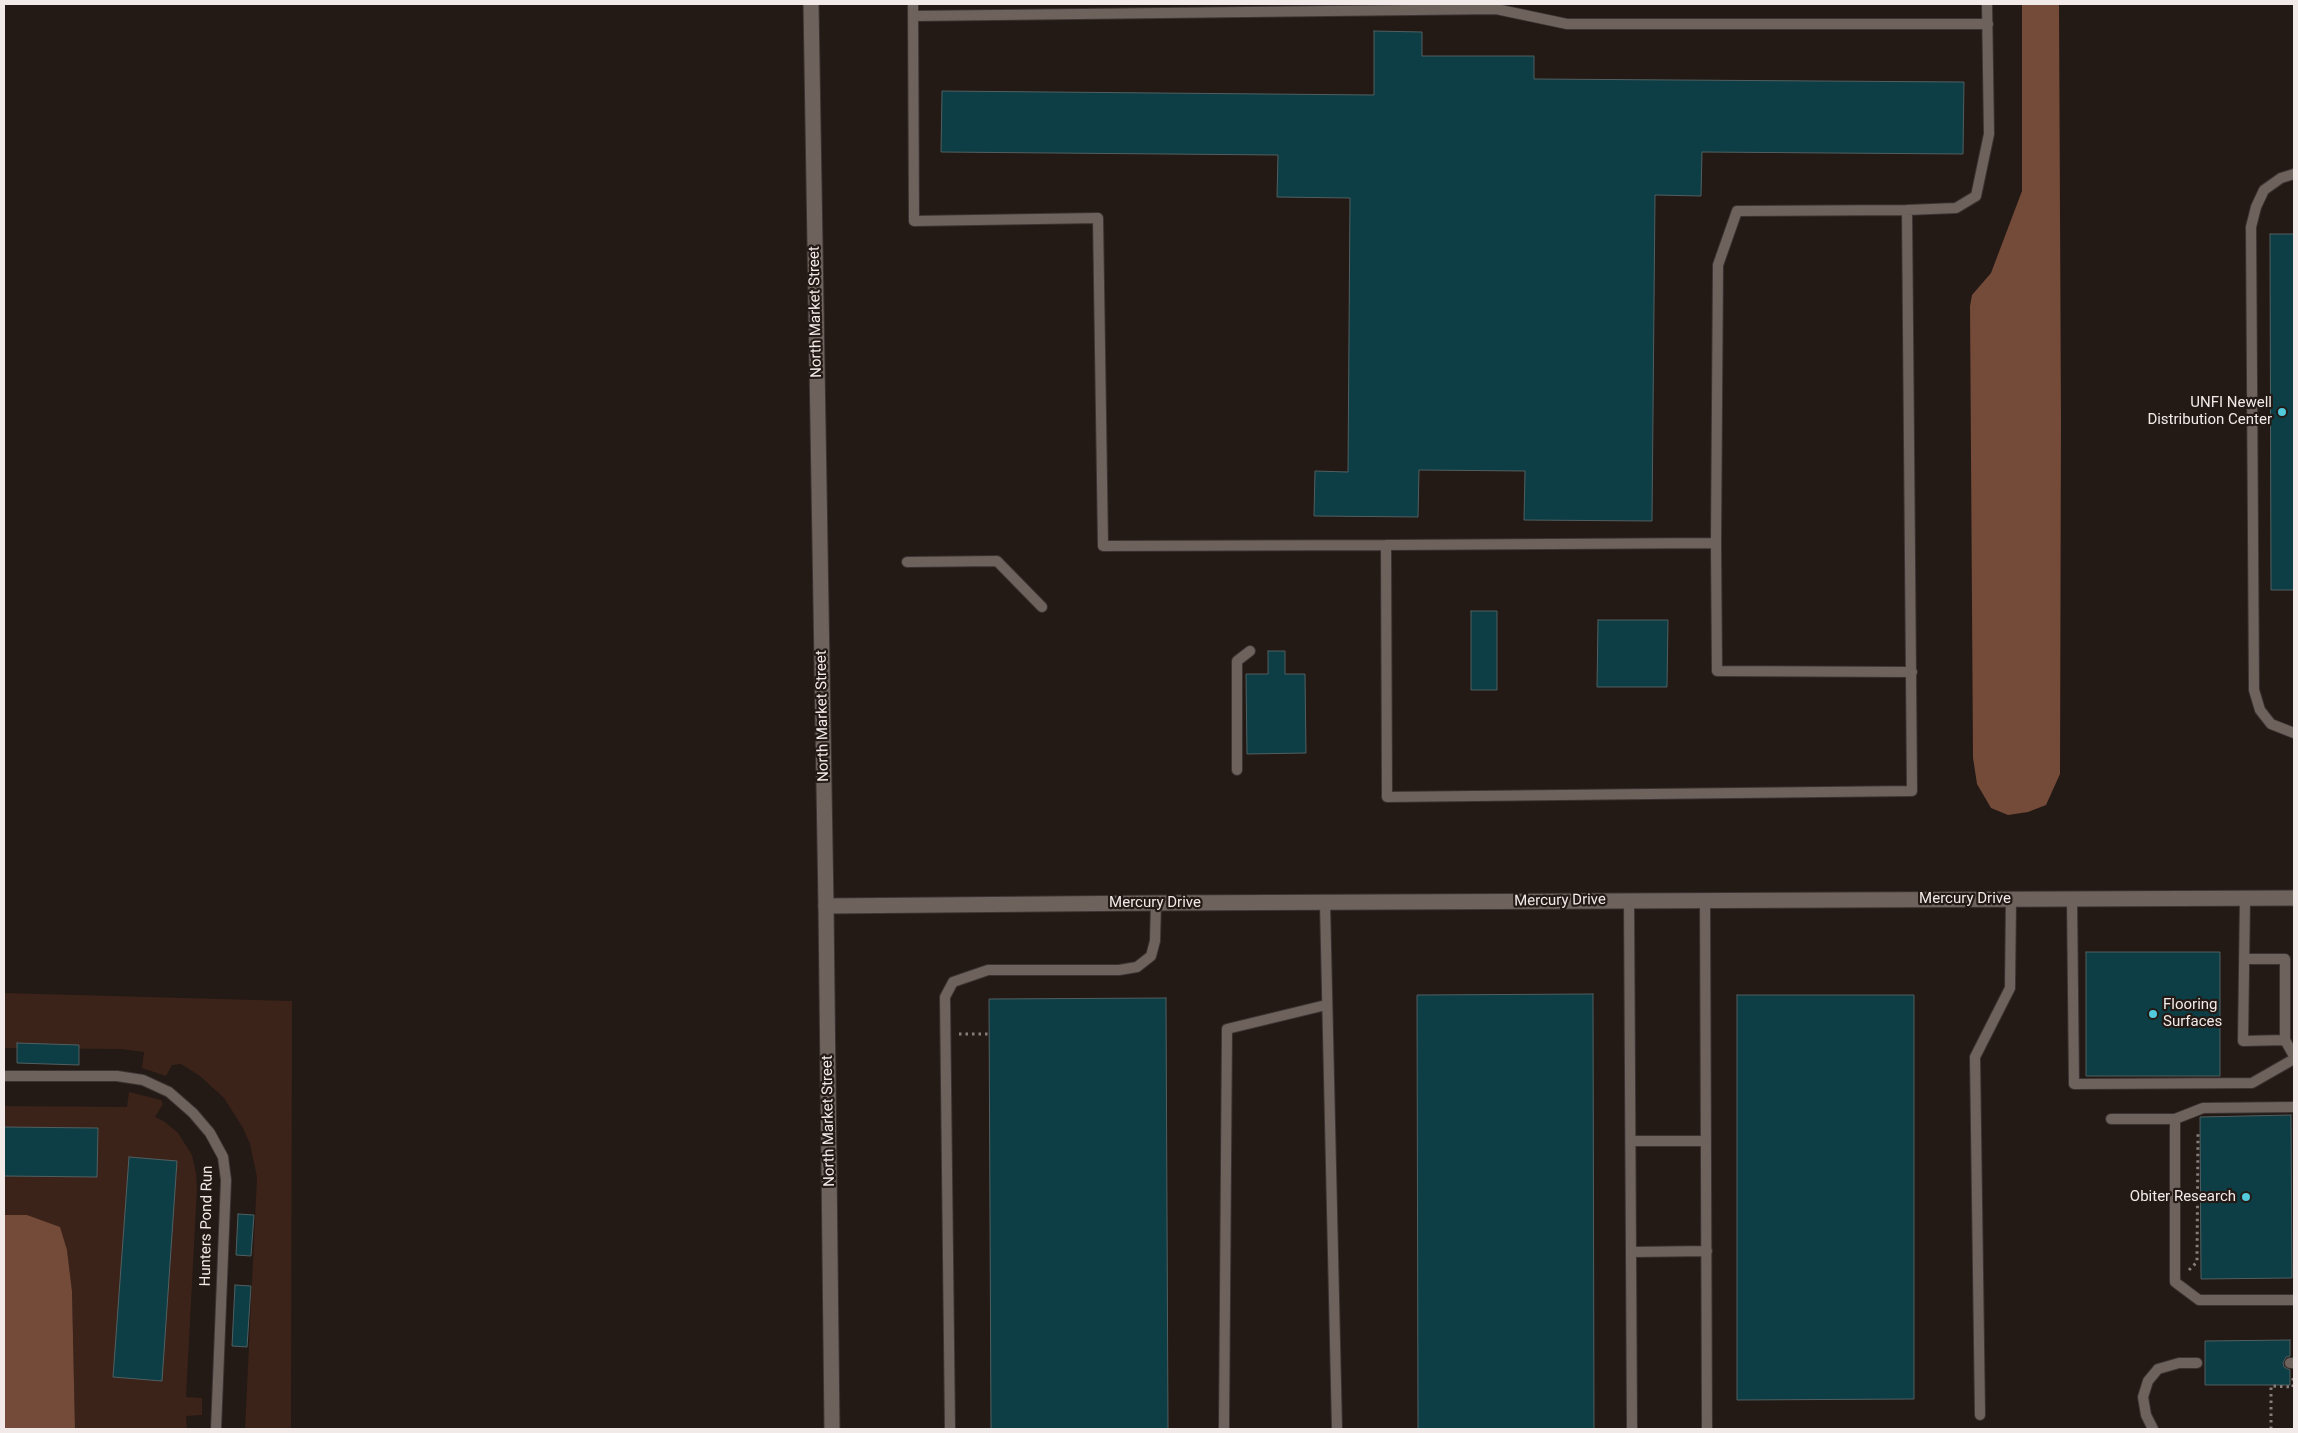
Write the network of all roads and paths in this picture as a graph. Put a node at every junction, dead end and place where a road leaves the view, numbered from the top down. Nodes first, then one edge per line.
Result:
1 (811, 4) edge
2 (913, 4) edge
3 (1987, 4) edge
4 (913, 16) junction
5 (1988, 24) junction
6 (2294, 174) edge
7 (1907, 210) junction
8 (1716, 543) junction
9 (1386, 545) junction
10 (907, 562) dead end
11 (1042, 607) dead end
12 (1250, 652) dead end
13 (1912, 672) junction
14 (2294, 732) edge
15 (1237, 770) dead end
16 (2244, 898) junction
17 (2294, 898) edge
18 (2011, 899) junction
19 (2072, 899) junction
20 (1629, 900) junction
21 (1705, 900) junction
22 (1156, 903) junction
23 (1325, 903) junction
24 (826, 906) junction
25 (2244, 959) junction
26 (1326, 1005) junction
27 (946, 1034) junction
28 (989, 1034) dead end
29 (2285, 1040) junction
30 (2294, 1058) edge
31 (4, 1076) edge
32 (2294, 1106) edge
33 (2110, 1119) dead end
34 (2175, 1119) junction
35 (2198, 1134) dead end
36 (1631, 1142) junction
37 (1706, 1142) junction
38 (1707, 1251) junction
39 (1632, 1252) junction
40 (2175, 1282) junction
41 (2294, 1300) edge
42 (2197, 1363) dead end
43 (2293, 1363) edge
44 (1980, 1415) dead end
45 (216, 1429) edge
46 (832, 1429) edge
47 (950, 1429) edge
48 (1224, 1429) edge
49 (1337, 1429) edge
50 (1632, 1429) edge
51 (1707, 1429) edge
52 (2153, 1429) edge
53 (2271, 1429) edge

1 - 24 street, North Market Street
2 - 4 lane
3 - 5 lane
4 - 5 lane
4 - 9 lane
5 - 7 lane
6 - 14 lane
7 - 8 lane
7 - 13 lane
8 - 9 lane
8 - 13 lane
9 - 13 lane
10 - 11 lane
12 - 15 lane
16 - 17 street, Mercury Drive
16 - 19 street, Mercury Drive
16 - 25 lane
18 - 19 street, Mercury Drive
18 - 21 street, Mercury Drive
18 - 44 lane
19 - 30 lane
20 - 21 street, Mercury Drive
20 - 23 street, Mercury Drive
20 - 36 lane
21 - 37 lane
22 - 23 street, Mercury Drive
22 - 24 street, Mercury Drive
22 - 27 lane
23 - 26 lane
24 - 46 street, North Market Street
25 - 29 lane
25 - 29 lane
26 - 48 lane
26 - 49 lane
27 - 28 path
27 - 47 lane
29 - 30 lane
31 - 45 lane, Hunters Pond Run
32 - 34 lane
33 - 34 lane
34 - 40 lane
35 - 40 path
36 - 37 lane
36 - 39 lane
37 - 38 lane
38 - 39 lane
38 - 51 lane
39 - 50 lane
40 - 41 lane
42 - 52 lane
43 - 53 path

